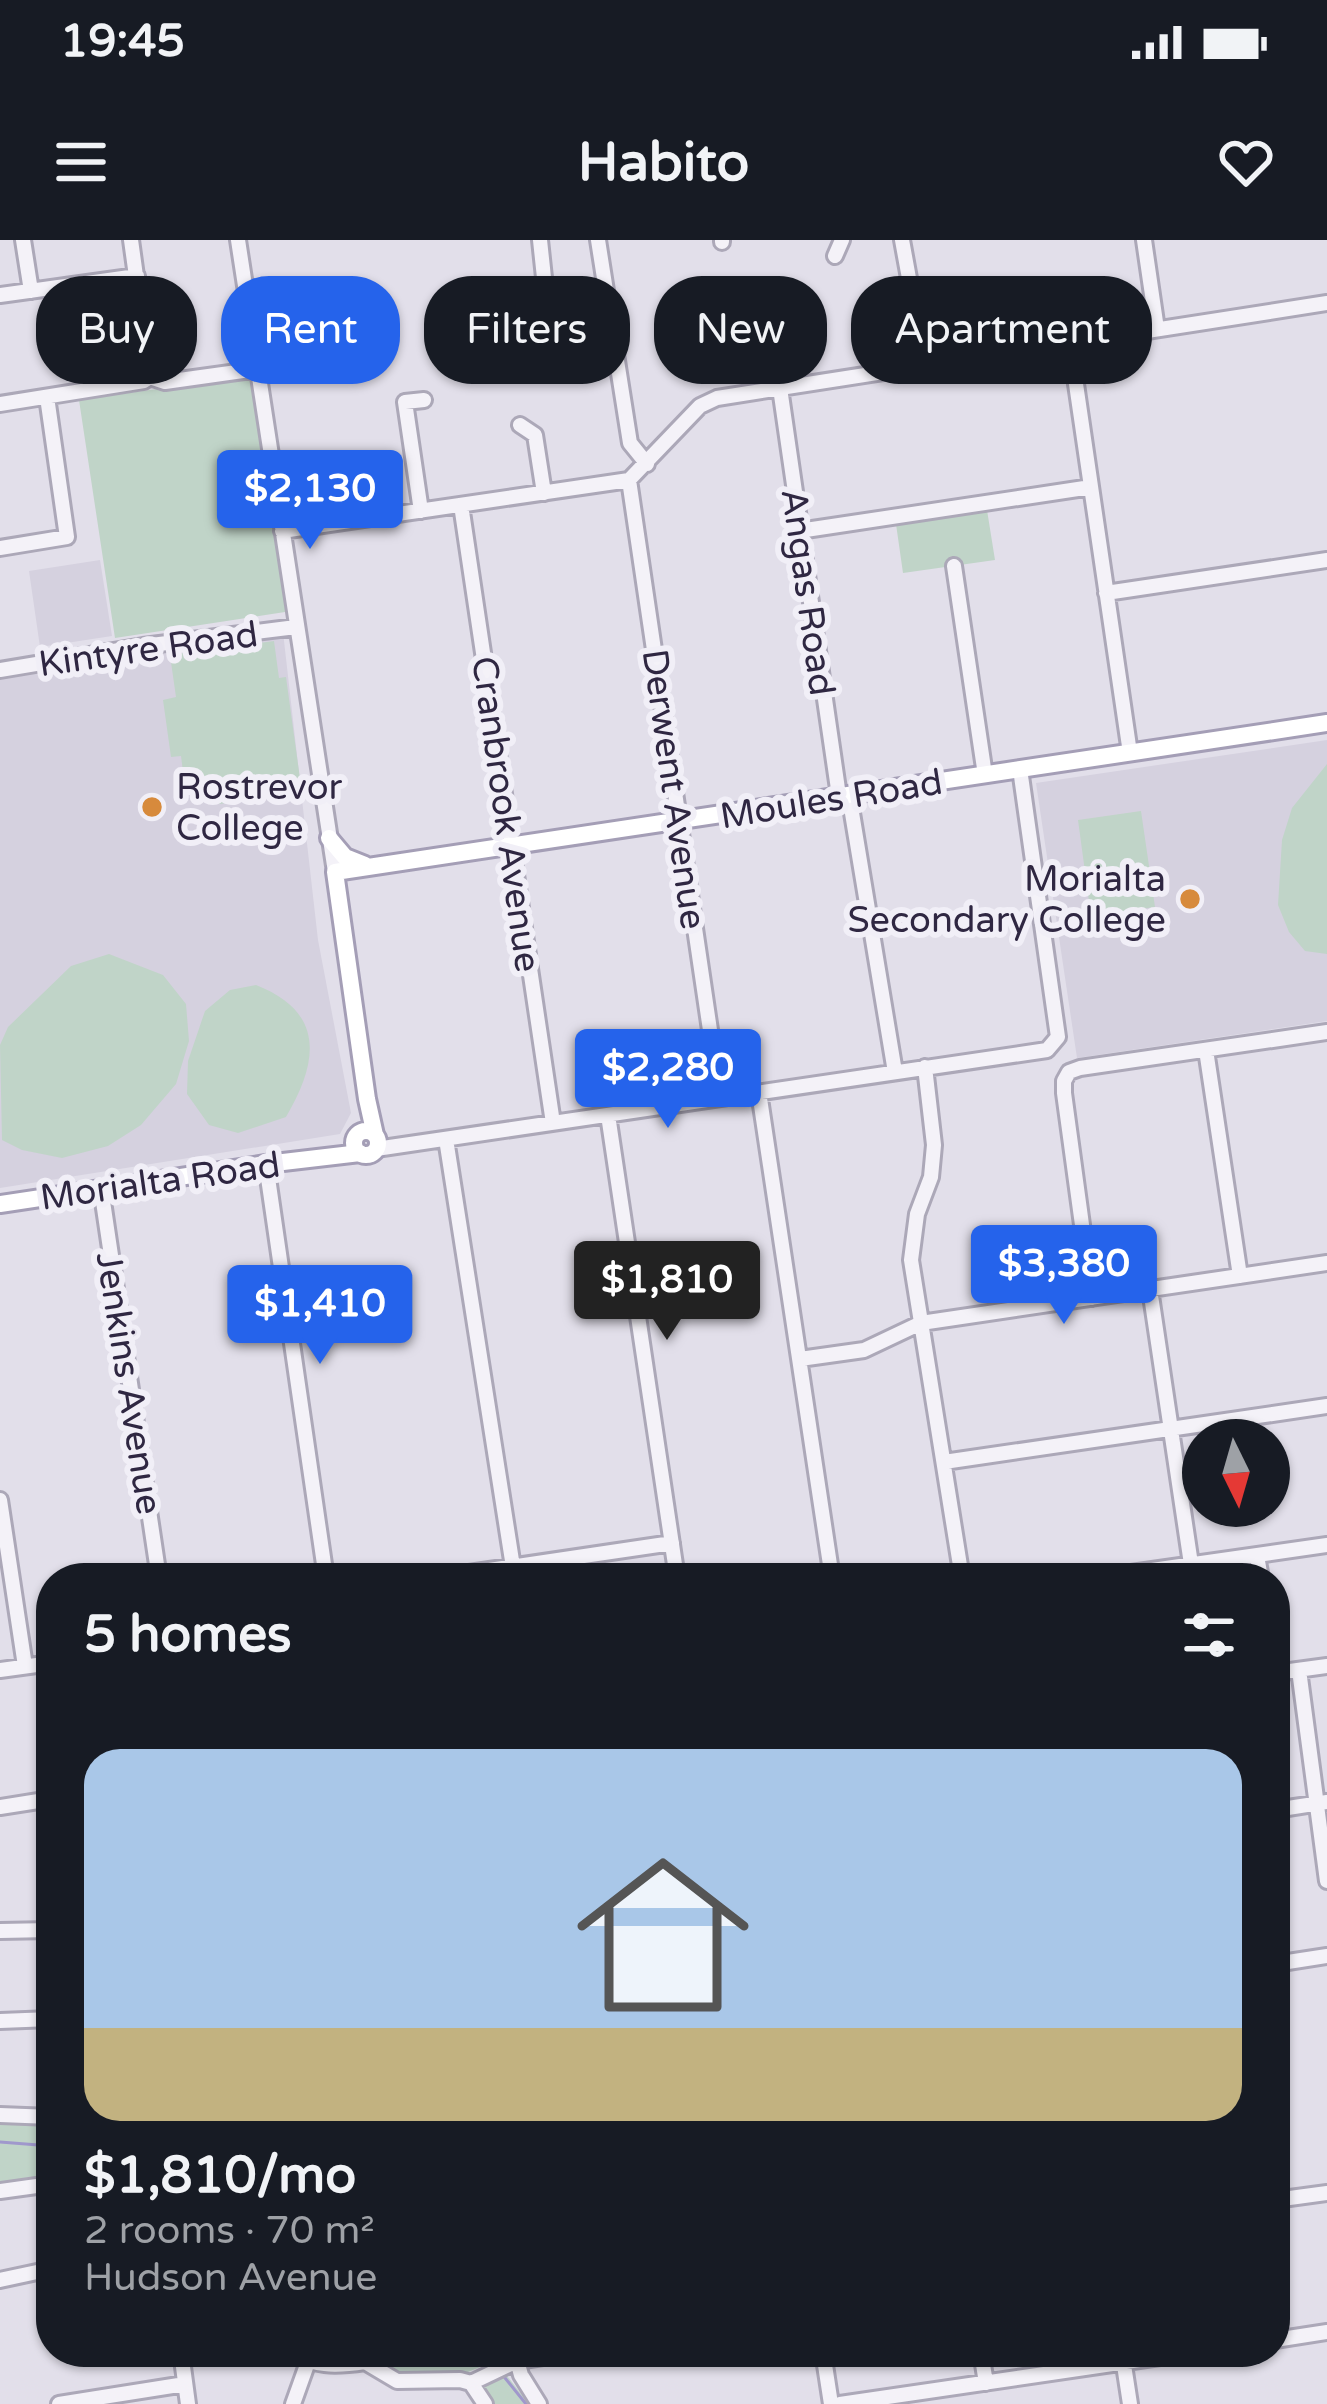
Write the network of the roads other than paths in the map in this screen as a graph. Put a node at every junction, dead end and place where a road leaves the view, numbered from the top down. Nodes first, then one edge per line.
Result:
1 (23, 240) edge
2 (131, 240) edge
3 (238, 240) edge
4 (540, 240) edge
5 (598, 240) edge
6 (842, 240) edge
7 (902, 240) edge
8 (1144, 240) edge
9 (835, 256) dead end
10 (136, 276) edge
11 (243, 276) edge
12 (544, 276) edge
13 (909, 276) edge
14 (36, 290) edge
15 (31, 291) junction
16 (0, 295) edge
17 (1327, 303) edge
18 (1157, 329) junction
19 (1152, 330) edge
20 (851, 377) edge
21 (126, 384) edge
22 (259, 384) edge
23 (1076, 384) edge
24 (780, 388) junction
25 (47, 397) junction
26 (424, 400) dead end
27 (0, 404) edge
28 (520, 425) dead end
29 (647, 464) junction
30 (629, 480) junction
31 (1091, 487) junction
32 (544, 493) junction
33 (461, 505) junction
34 (421, 511) junction
35 (282, 531) junction
36 (799, 531) junction
37 (0, 548) edge
38 (1327, 560) edge
39 (954, 566) dead end
40 (1106, 593) junction
41 (296, 627) junction
42 (0, 670) edge
43 (1327, 723) edge
44 (1130, 753) junction
45 (1020, 770) junction
46 (986, 775) junction
47 (844, 796) junction
48 (680, 820) junction
49 (329, 838) junction
50 (512, 845) junction
51 (372, 866) junction
52 (335, 872) junction
53 (1327, 1032) edge
54 (1206, 1051) junction
55 (925, 1067) junction
56 (895, 1072) junction
57 (759, 1092) junction
58 (720, 1098) junction
59 (608, 1115) junction
60 (553, 1124) junction
61 (446, 1139) junction
62 (366, 1141) junction
63 (266, 1164) junction
64 (100, 1188) junction
65 (0, 1204) edge
66 (1327, 1263) edge
67 (1240, 1276) junction
68 (1150, 1289) junction
69 (1092, 1298) junction
70 (922, 1323) junction
71 (800, 1359) junction
72 (1327, 1406) edge
73 (1170, 1429) junction
74 (944, 1462) junction
75 (0, 1500) edge
76 (672, 1543) junction
77 (1327, 1545) edge
78 (1258, 1556) junction
79 (157, 1563) edge
80 (324, 1563) edge
81 (512, 1563) edge
82 (540, 1563) edge
83 (675, 1563) edge
84 (830, 1563) edge
85 (960, 1563) edge
86 (1191, 1563) edge
87 (1199, 1563) edge
88 (1259, 1563) edge
89 (36, 1665) edge
90 (26, 1666) junction
91 (1327, 1666) edge
92 (0, 1670) edge
93 (1299, 1670) junction
94 (1290, 1671) edge
95 (36, 1801) edge
96 (1322, 1803) edge
97 (0, 1807) edge
98 (1290, 1808) edge
99 (1327, 1881) edge
100 (36, 1930) edge
101 (0, 1931) edge
102 (1327, 1956) edge
103 (1290, 1962) edge
104 (36, 2020) edge
105 (0, 2021) edge
106 (0, 2115) edge
107 (36, 2116) edge
108 (36, 2186) edge
109 (0, 2191) edge
110 (1327, 2193) edge
111 (1290, 2198) edge
112 (36, 2272) edge
113 (0, 2280) edge
114 (1327, 2332) edge
115 (1290, 2338) edge
116 (183, 2367) edge
117 (306, 2367) edge
118 (373, 2367) edge
119 (504, 2367) edge
120 (519, 2367) edge
121 (825, 2367) edge
122 (983, 2367) edge
123 (1070, 2367) edge
124 (1124, 2367) edge
125 (471, 2383) junction
126 (986, 2383) junction
127 (185, 2384) junction
128 (956, 2387) junction
129 (58, 2404) edge
130 (188, 2404) edge
131 (293, 2404) edge
132 (485, 2404) edge
133 (538, 2404) edge
134 (831, 2404) edge
135 (840, 2404) edge
136 (958, 2404) edge
137 (1130, 2404) edge

1 - 15 street
2 - 10 street
3 - 11 street
4 - 12 street
5 - 29 street
6 - 9 street
7 - 13 street
8 - 18 street
14 - 15 street
15 - 16 street
17 - 18 street
18 - 19 street
20 - 24 street
21 - 25 street
22 - 35 street
23 - 31 street
24 - 29 street
24 - 36 street, Angas Road
25 - 27 street
25 - 37 street
26 - 34 street
28 - 32 street
29 - 30 street
30 - 32 street
30 - 48 street, Derwent Avenue
31 - 36 street
31 - 40 street
32 - 33 street
33 - 34 street
33 - 50 street, Cranbrook Avenue
34 - 35 street
35 - 41 street
36 - 47 street, Angas Road
38 - 40 street
39 - 46 street
40 - 44 street
41 - 42 street, Kintyre Road
41 - 49 street
43 - 44 main road, Moules Road
44 - 45 main road, Moules Road
45 - 46 main road, Moules Road
45 - 55 street, Morialta Road
46 - 47 main road, Moules Road
47 - 48 main road, Moules Road
47 - 56 street, Angas Road
48 - 50 main road, Moules Road
48 - 58 street, Derwent Avenue
49 - 51 main road
49 - 52 street
50 - 51 main road, Moules Road
50 - 60 street, Cranbrook Avenue
51 - 52 main road, Moules Road
52 - 62 main road
53 - 54 street
54 - 67 street
54 - 69 street
55 - 56 street, Morialta Road
55 - 70 street
56 - 57 street, Morialta Road
57 - 58 street, Morialta Road
57 - 71 street
58 - 59 street, Morialta Road
59 - 60 street, Morialta Road
59 - 76 street
60 - 61 street, Morialta Road
61 - 62 street, Morialta Road
61 - 81 street
62 - 63 main road, Morialta Road
63 - 64 main road, Morialta Road
63 - 80 street
64 - 65 main road, Morialta Road
64 - 79 street, Jenkins Avenue
66 - 67 street
67 - 68 street
68 - 69 street
68 - 73 street
69 - 70 street
70 - 71 street
70 - 74 street
71 - 84 street
72 - 73 street
73 - 74 street
73 - 86 street
74 - 85 street
75 - 90 street
76 - 82 street
76 - 83 street
77 - 78 street
78 - 87 street
78 - 88 street
89 - 90 street
90 - 92 street
91 - 93 street
93 - 94 street
93 - 96 street
95 - 97 street
96 - 98 street
96 - 99 street
100 - 101 street
102 - 103 street
104 - 105 street
106 - 107 street
108 - 109 street
110 - 111 street
112 - 113 street
114 - 115 street
116 - 127 street
117 - 131 street
118 - 125 street
119 - 125 street
120 - 133 street
121 - 134 street
122 - 126 street
123 - 126 street
124 - 137 street
125 - 132 street
126 - 128 street
127 - 129 street
127 - 130 street
128 - 135 street
128 - 136 street

